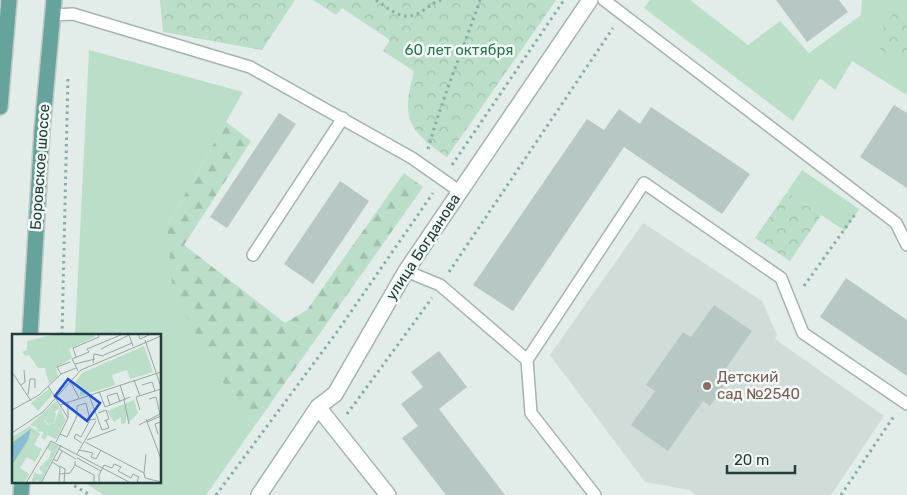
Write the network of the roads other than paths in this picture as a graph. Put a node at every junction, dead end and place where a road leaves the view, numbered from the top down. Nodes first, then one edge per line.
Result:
1 (8, 0) edge
2 (590, 0) edge
3 (604, 0) edge
4 (54, 7) edge
5 (0, 107) edge
6 (343, 118) junction
7 (460, 191) junction
8 (906, 242) edge
9 (254, 255) dead end
10 (406, 271) junction
11 (30, 334) edge
12 (528, 360) junction
13 (905, 403) edge
14 (318, 407) junction
15 (22, 482) edge
16 (21, 495) edge
17 (259, 495) edge
18 (388, 495) edge
19 (595, 495) edge

1 - 5 main road
2 - 7 street, улица Богданова
3 - 8 lane
4 - 6 lane
4 - 11 main road, Боровское шоссе
6 - 7 lane
6 - 9 lane
7 - 10 street, улица Богданова
10 - 12 lane
10 - 14 street, улица Богданова
12 - 13 lane
12 - 19 lane
14 - 17 street, улица Богданова
14 - 18 street
15 - 16 main road

